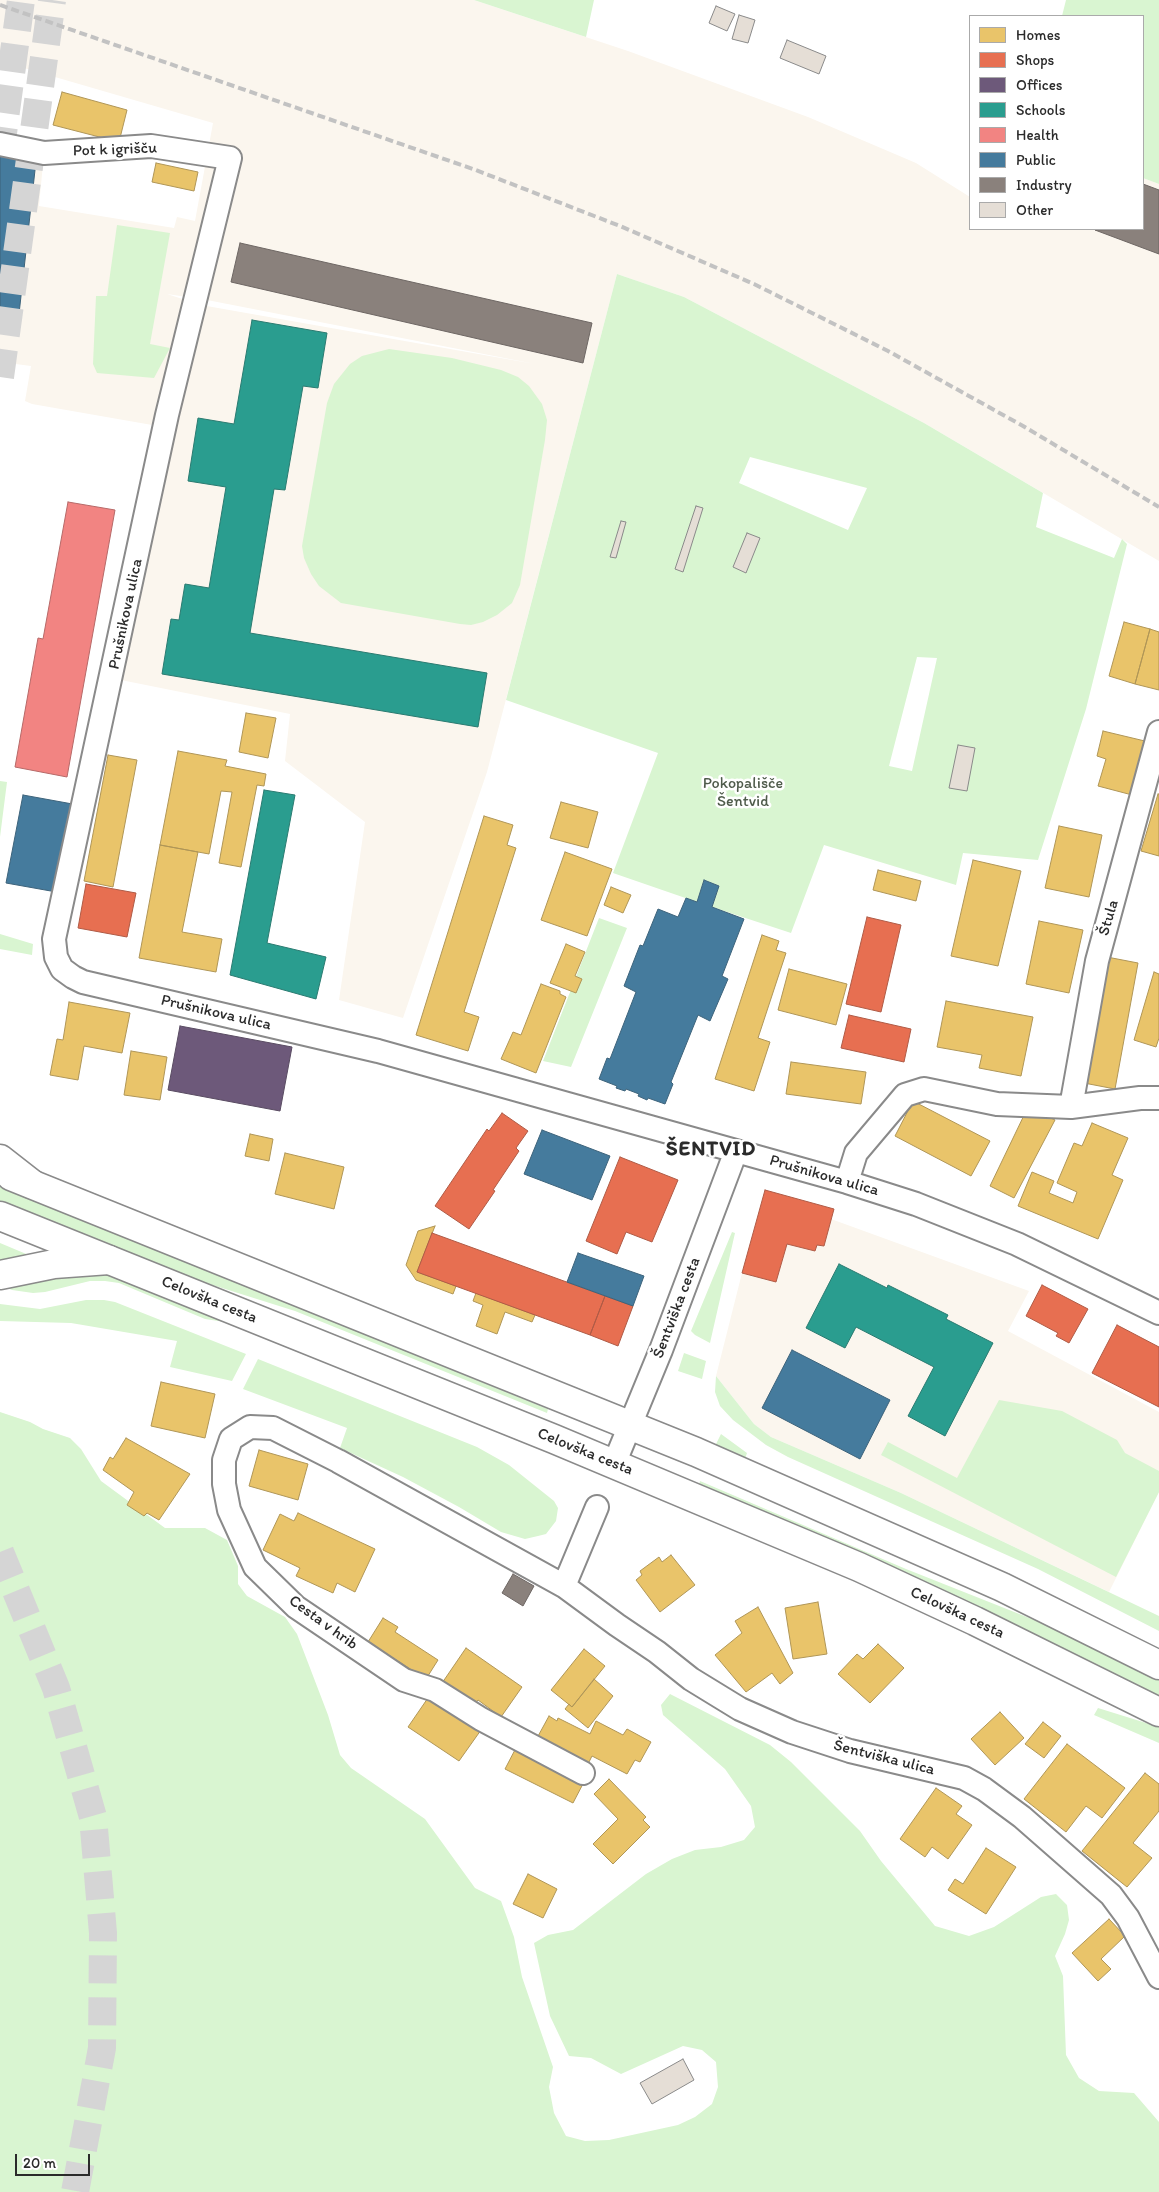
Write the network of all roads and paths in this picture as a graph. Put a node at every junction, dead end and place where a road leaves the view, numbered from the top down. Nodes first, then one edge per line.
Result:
1 (0, 144) edge
2 (230, 158) joint
3 (1159, 732) edge
4 (1159, 1098) edge
5 (1071, 1107) junction
6 (736, 1151) junction
7 (0, 1160) edge
8 (0, 1171) edge
9 (847, 1182) junction
10 (32, 1184) junction
11 (0, 1216) edge
12 (109, 1260) junction
13 (0, 1275) edge
14 (1159, 1313) edge
15 (630, 1426) junction
16 (614, 1464) junction
17 (596, 1507) dead end
18 (564, 1586) junction
19 (1159, 1665) edge
20 (1159, 1712) edge
21 (583, 1772) dead end
22 (1159, 1977) edge

1 - 2 street, Pot k igrišču
2 - 6 street, Prušnikova ulica
3 - 5 street, Štula
4 - 5 street
5 - 9 street
6 - 9 street, Prušnikova ulica
6 - 15 street, Šentviška cesta
7 - 10 main road
8 - 10 main road
9 - 14 street, Prušnikova ulica
10 - 15 main road
11 - 12 main road, Celovška cesta
12 - 13 main road
12 - 16 main road, Celovška cesta
15 - 16 street, Šentviška cesta
15 - 19 main road
16 - 20 main road, Celovška cesta
17 - 18 street
18 - 21 street, Cesta v hrib
18 - 22 street, Šentviška ulica

